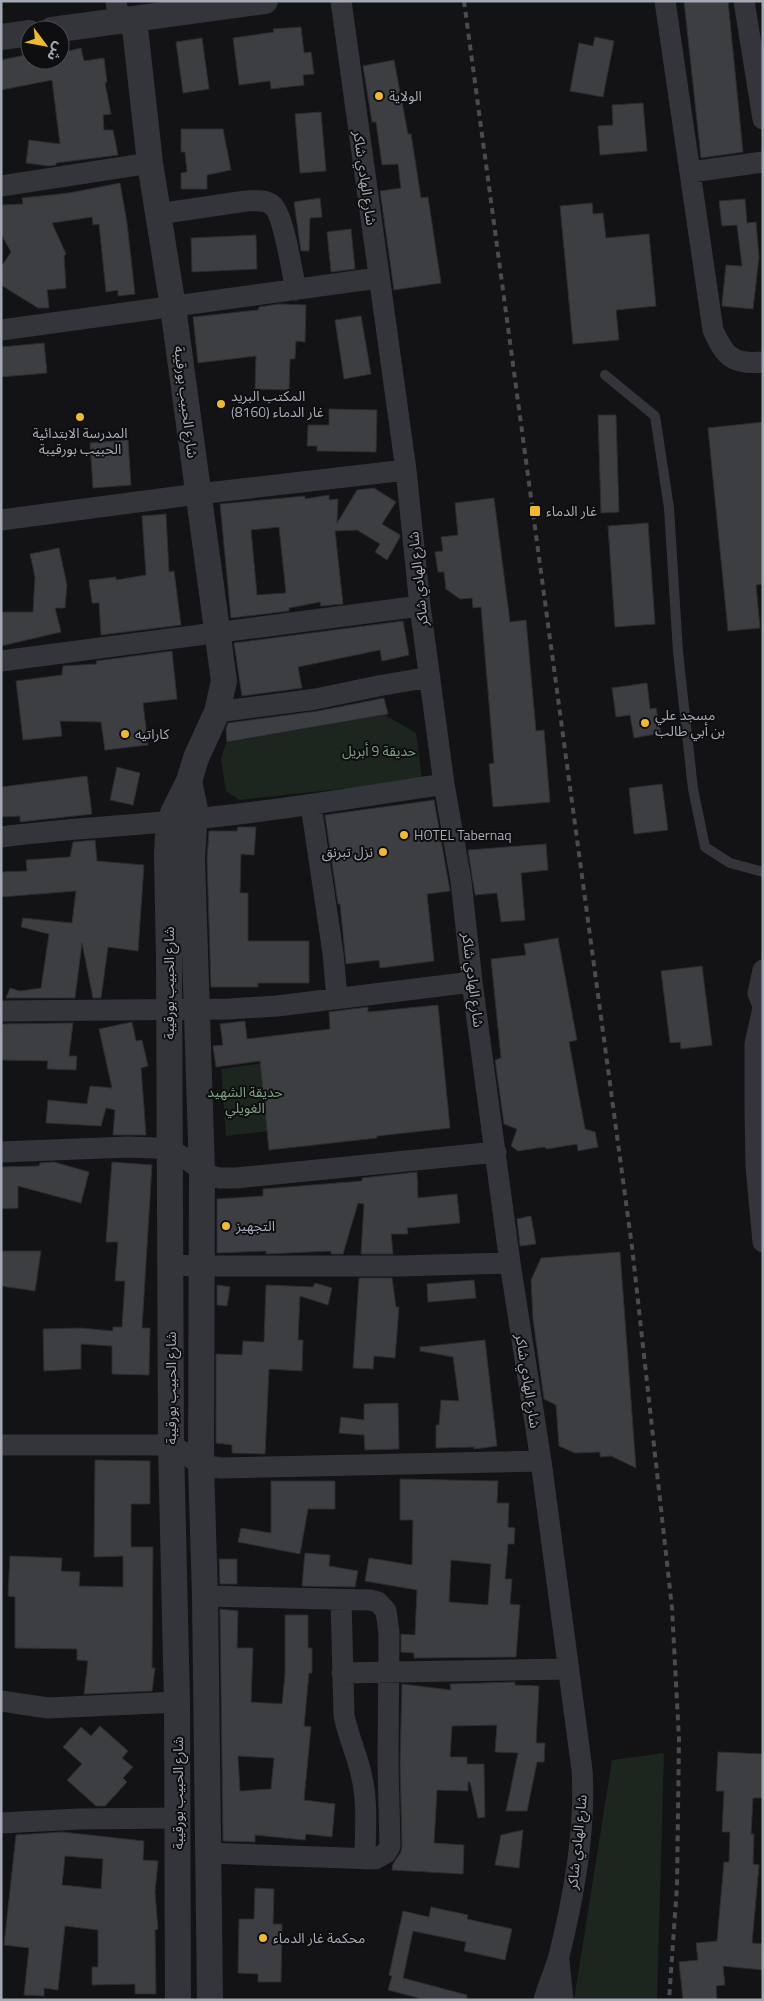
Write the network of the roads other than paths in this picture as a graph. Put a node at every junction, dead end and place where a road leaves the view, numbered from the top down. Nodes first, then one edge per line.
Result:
1 (265, 1) edge
2 (341, 1) edge
3 (665, 1) edge
4 (744, 1) edge
5 (123, 14) edge
6 (70, 26) edge
7 (20, 34) edge
8 (1, 37) edge
9 (763, 120) edge
10 (763, 162) edge
11 (150, 164) junction
12 (691, 172) junction
13 (1, 186) edge
14 (158, 214) junction
15 (378, 278) junction
16 (296, 290) junction
17 (173, 307) junction
18 (1, 330) edge
19 (763, 362) edge
20 (605, 375) dead end
21 (406, 470) junction
22 (198, 494) junction
23 (1, 520) edge
24 (420, 606) junction
25 (217, 632) junction
26 (1, 661) edge
27 (430, 677) junction
28 (217, 712) junction
29 (444, 784) junction
30 (311, 805) junction
31 (183, 820) junction
32 (1, 837) edge
33 (763, 872) edge
34 (763, 970) edge
35 (472, 982) junction
36 (337, 998) junction
37 (763, 1007) edge
38 (196, 1009) junction
39 (169, 1010) junction
40 (1, 1011) edge
41 (170, 1150) junction
42 (1, 1152) edge
43 (496, 1152) junction
44 (202, 1172) junction
45 (763, 1242) edge
46 (510, 1263) junction
47 (170, 1265) junction
48 (200, 1266) junction
49 (1, 1445) edge
50 (171, 1446) junction
51 (541, 1461) junction
52 (201, 1464) junction
53 (205, 1596) junction
54 (341, 1600) junction
55 (567, 1669) junction
56 (390, 1672) junction
57 (342, 1673) junction
58 (1, 1702) edge
59 (178, 1702) junction
60 (177, 1818) junction
61 (1, 1823) edge
62 (208, 1853) junction
63 (365, 1859) junction
64 (558, 1959) junction
65 (178, 2000) edge
66 (210, 2000) edge
67 (544, 2000) edge
68 (563, 2000) edge

1 - 5 street
2 - 15 street, شارع الهادي شاكر
3 - 12 street
4 - 9 street
5 - 6 street
5 - 11 street, شارع الحبيب بورقيبة
7 - 8 street
10 - 12 street
11 - 13 street
11 - 14 street, شارع الحبيب بورقيبة
12 - 19 street
14 - 16 street
14 - 17 street, شارع الحبيب بورقيبة
15 - 16 street
15 - 21 street, شارع الهادي شاكر
16 - 17 street
17 - 18 street
17 - 22 street, شارع الحبيب بورقيبة
20 - 33 lane
21 - 22 street
21 - 24 street, شارع الهادي شاكر
22 - 23 street
22 - 25 street, شارع الحبيب بورقيبة
24 - 25 street
24 - 27 street, شارع الهادي شاكر
25 - 26 street
25 - 28 street, شارع الحبيب بورقيبة
27 - 28 street
27 - 29 street, شارع الهادي شاكر
28 - 31 street, شارع الحبيب بورقيبة
29 - 30 street
29 - 35 street, شارع الهادي شاكر
30 - 31 street
30 - 36 street
31 - 32 street
31 - 38 street, شارع الحبيب بورقيبة
31 - 39 street, شارع الحبيب بورقيبة
34 - 37 street
35 - 36 street
35 - 43 street, شارع الهادي شاكر
36 - 38 street
37 - 45 street
38 - 39 street
38 - 44 street, شارع الحبيب بورقيبة
39 - 40 street
39 - 41 street, شارع الحبيب بورقيبة
41 - 42 street
41 - 44 street
41 - 47 street, شارع الحبيب بورقيبة
43 - 44 street
43 - 46 street, شارع الهادي شاكر
44 - 48 street, شارع الحبيب بورقيبة
46 - 48 street
46 - 51 street, شارع الهادي شاكر
47 - 48 street
47 - 50 street, شارع الحبيب بورقيبة
48 - 52 street, شارع الحبيب بورقيبة
49 - 50 street
50 - 52 street
50 - 59 street, شارع الحبيب بورقيبة
51 - 52 street
51 - 55 street, شارع الهادي شاكر
52 - 53 street, شارع الحبيب بورقيبة
53 - 54 street
53 - 62 street, شارع الحبيب بورقيبة
54 - 56 street
54 - 57 street
55 - 56 street
55 - 64 street, شارع الهادي شاكر
56 - 57 street
56 - 63 street
57 - 63 street
58 - 59 street
59 - 60 street, شارع الحبيب بورقيبة
60 - 61 street
60 - 65 street, شارع الحبيب بورقيبة
62 - 63 street
62 - 66 street, شارع الحبيب بورقيبة
64 - 67 street, شارع الهادي شاكر
64 - 68 street, شارع الهادي شاكر

